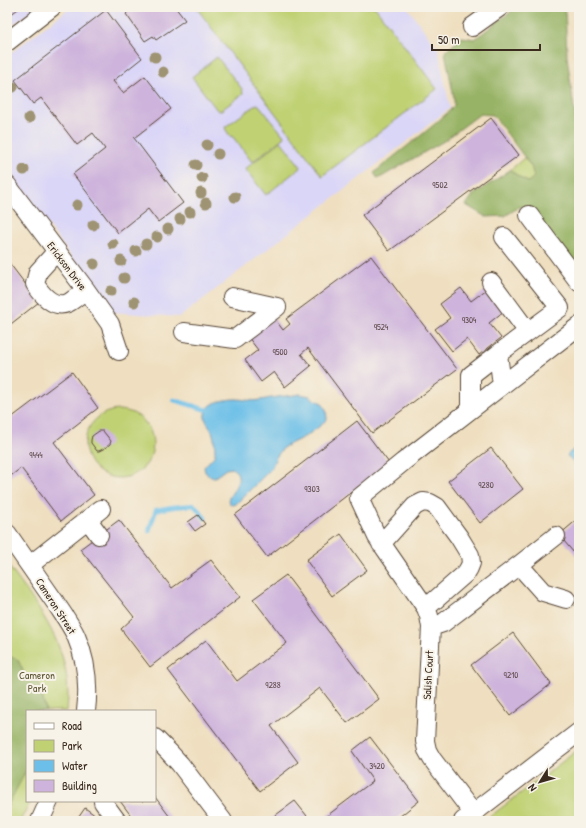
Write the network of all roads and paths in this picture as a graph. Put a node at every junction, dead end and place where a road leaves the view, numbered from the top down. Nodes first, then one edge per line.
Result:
1 (52, 7) edge
2 (500, 7) edge
3 (472, 27) dead end
4 (7, 42) edge
5 (7, 185) edge
6 (530, 215) dead end
7 (504, 237) dead end
8 (57, 251) junction
9 (491, 282) dead end
10 (579, 282) edge
11 (86, 290) junction
12 (232, 297) dead end
13 (579, 326) edge
14 (184, 332) dead end
15 (528, 332) junction
16 (119, 351) dead end
17 (498, 354) junction
18 (502, 385) junction
19 (471, 410) junction
20 (7, 533) edge
21 (99, 535) dead end
22 (556, 536) dead end
23 (379, 541) junction
24 (30, 565) junction
25 (519, 565) junction
26 (566, 599) dead end
27 (426, 608) junction
28 (430, 627) junction
29 (86, 710) edge
30 (579, 732) edge
31 (156, 739) edge
32 (49, 802) edge
33 (103, 802) dead end
34 (468, 817) edge
35 (40, 821) edge
36 (117, 821) edge
37 (223, 821) edge

1 - 4 street
2 - 3 street
5 - 8 street, Erickson Drive
6 - 10 street
7 - 15 street
8 - 11 street, Erickson Drive
8 - 11 street
9 - 15 street
11 - 16 street, Erickson Drive
12 - 14 street
13 - 18 street
15 - 17 street
17 - 18 street
17 - 19 street
18 - 19 street
19 - 23 street, Salish Court
20 - 24 street, Cameron Street
21 - 24 street
22 - 25 street
23 - 27 street, Salish Court
23 - 27 street
24 - 29 street, Cameron Street
25 - 26 street
25 - 28 street
27 - 28 street, Salish Court
28 - 34 street, Salish Court
30 - 34 street
31 - 37 street
32 - 35 street
33 - 36 street

